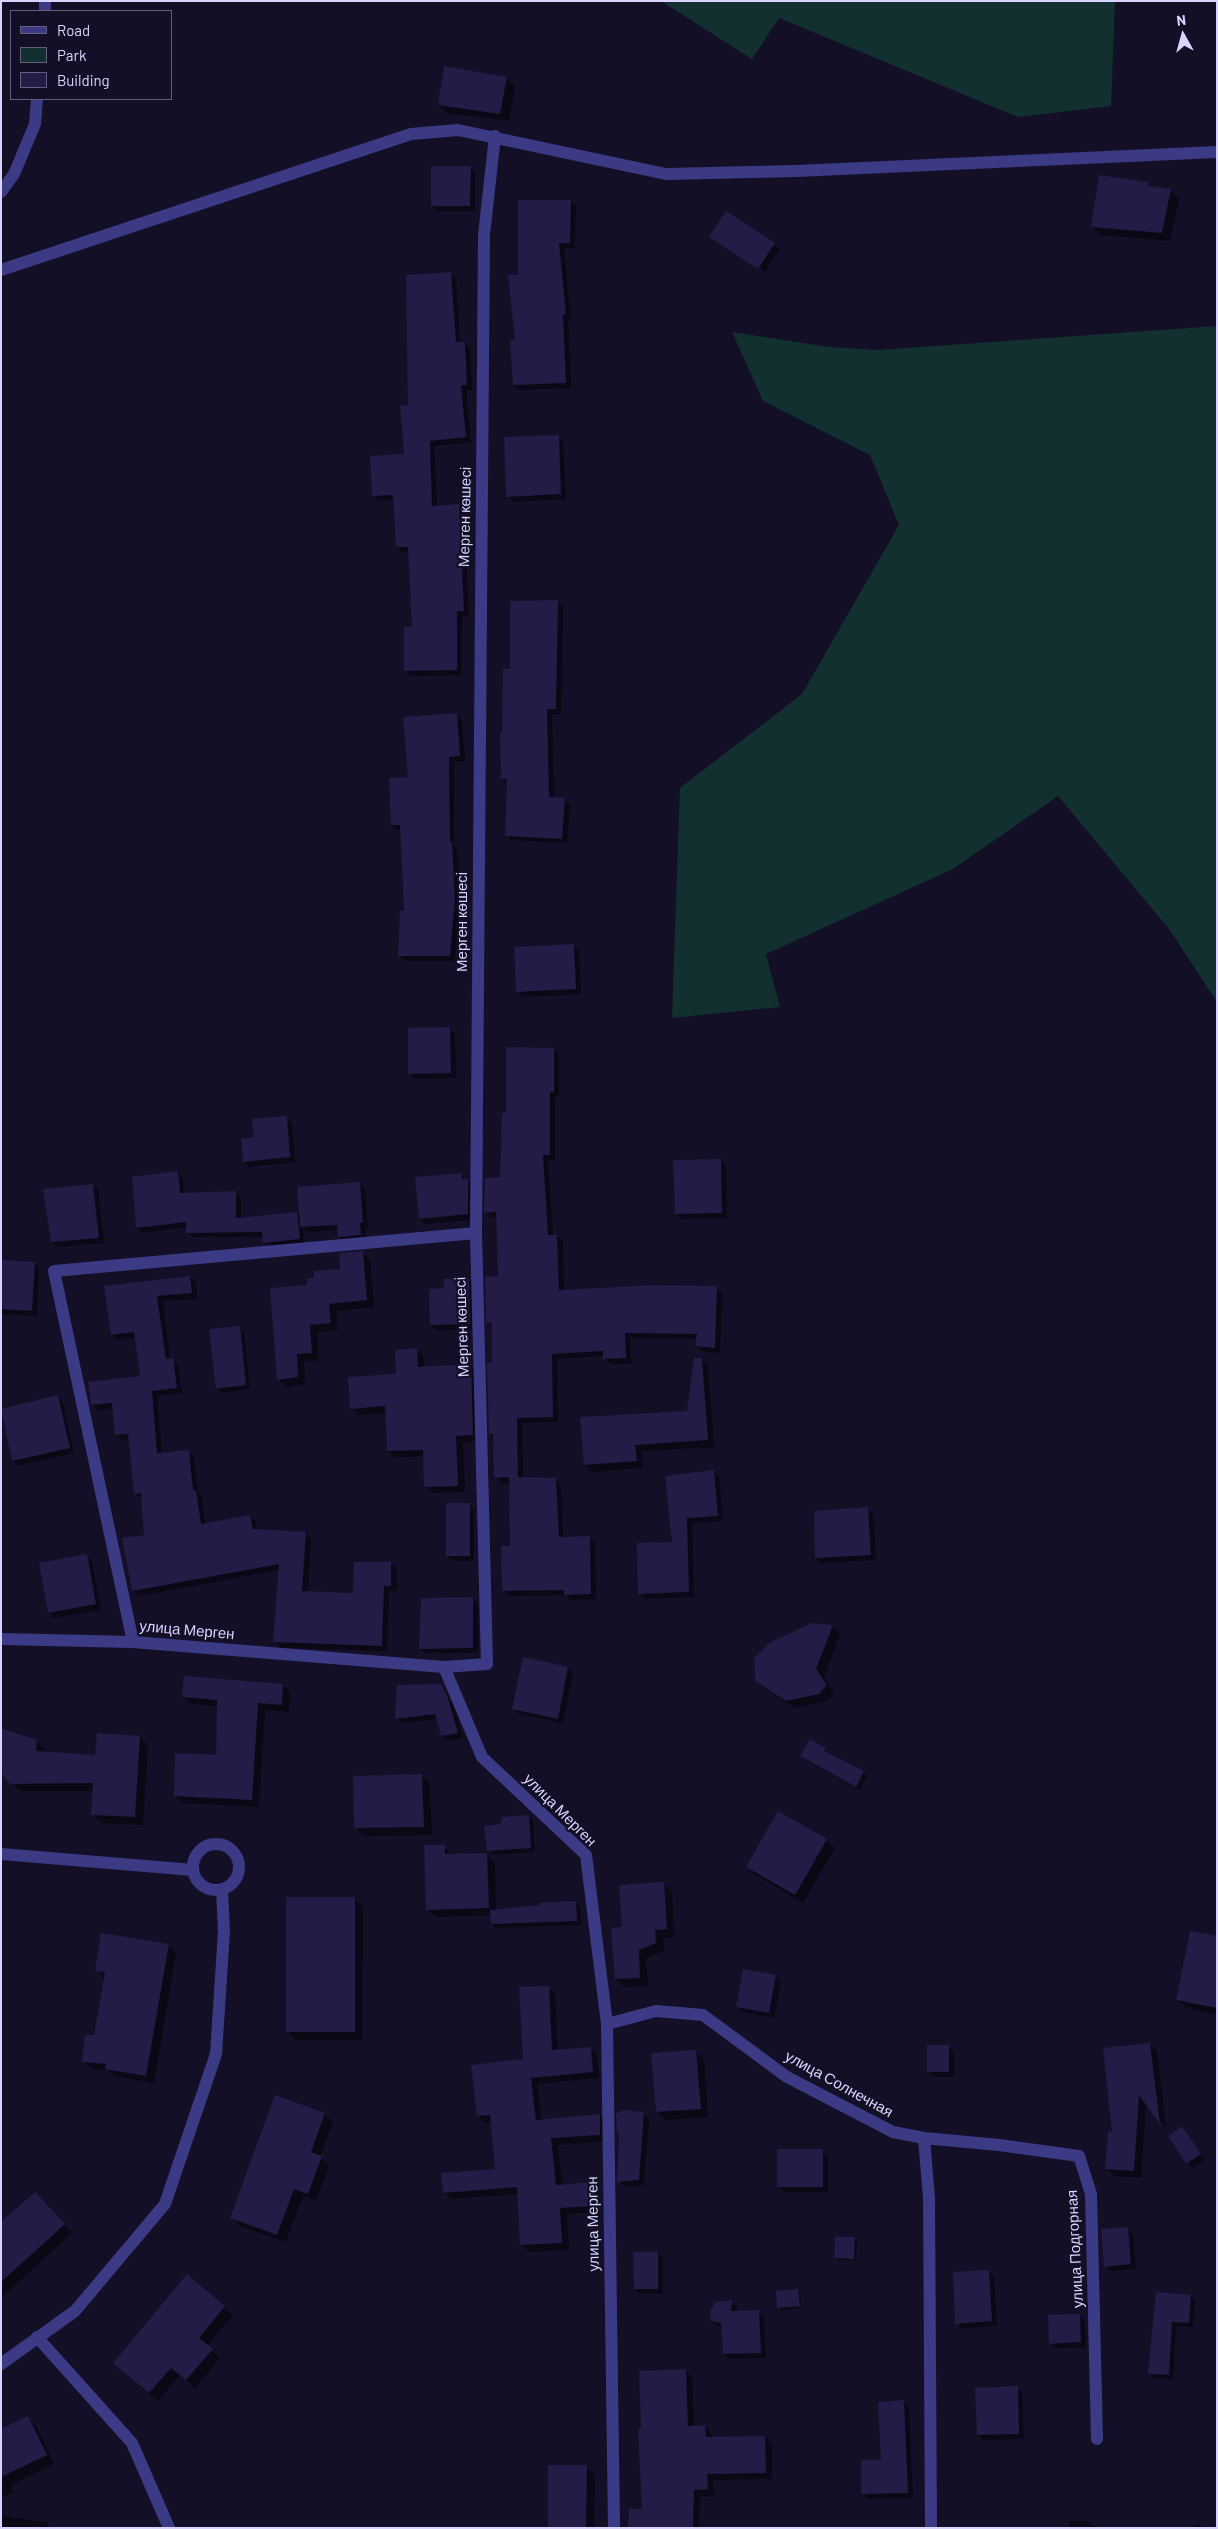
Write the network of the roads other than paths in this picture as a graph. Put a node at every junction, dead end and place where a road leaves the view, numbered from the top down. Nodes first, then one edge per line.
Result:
1 (37, 100) edge
2 (495, 136) junction
3 (1217, 152) edge
4 (1, 192) edge
5 (1, 270) edge
6 (476, 1233) junction
7 (1, 1639) edge
8 (133, 1642) junction
9 (444, 1667) junction
10 (1, 1854) edge
11 (193, 1870) junction
12 (222, 1890) junction
13 (606, 2024) junction
14 (924, 2138) junction
15 (37, 2337) junction
16 (1, 2364) edge
17 (1097, 2439) dead end
18 (169, 2528) edge
19 (614, 2528) edge
20 (931, 2528) edge

1 - 4 street
2 - 3 street
2 - 5 street
2 - 6 street, Мерген көшесі
6 - 8 street
6 - 9 street, Мерген көшесі
7 - 8 street, улица Мерген
8 - 9 street, улица Мерген
9 - 13 street, улица Мерген
10 - 11 street
11 - 12 street
11 - 12 street
12 - 15 street
13 - 14 street, улица Солнечная
13 - 19 street, улица Мерген
14 - 17 street, улица Подгорная
14 - 20 street
15 - 16 street
15 - 18 street

